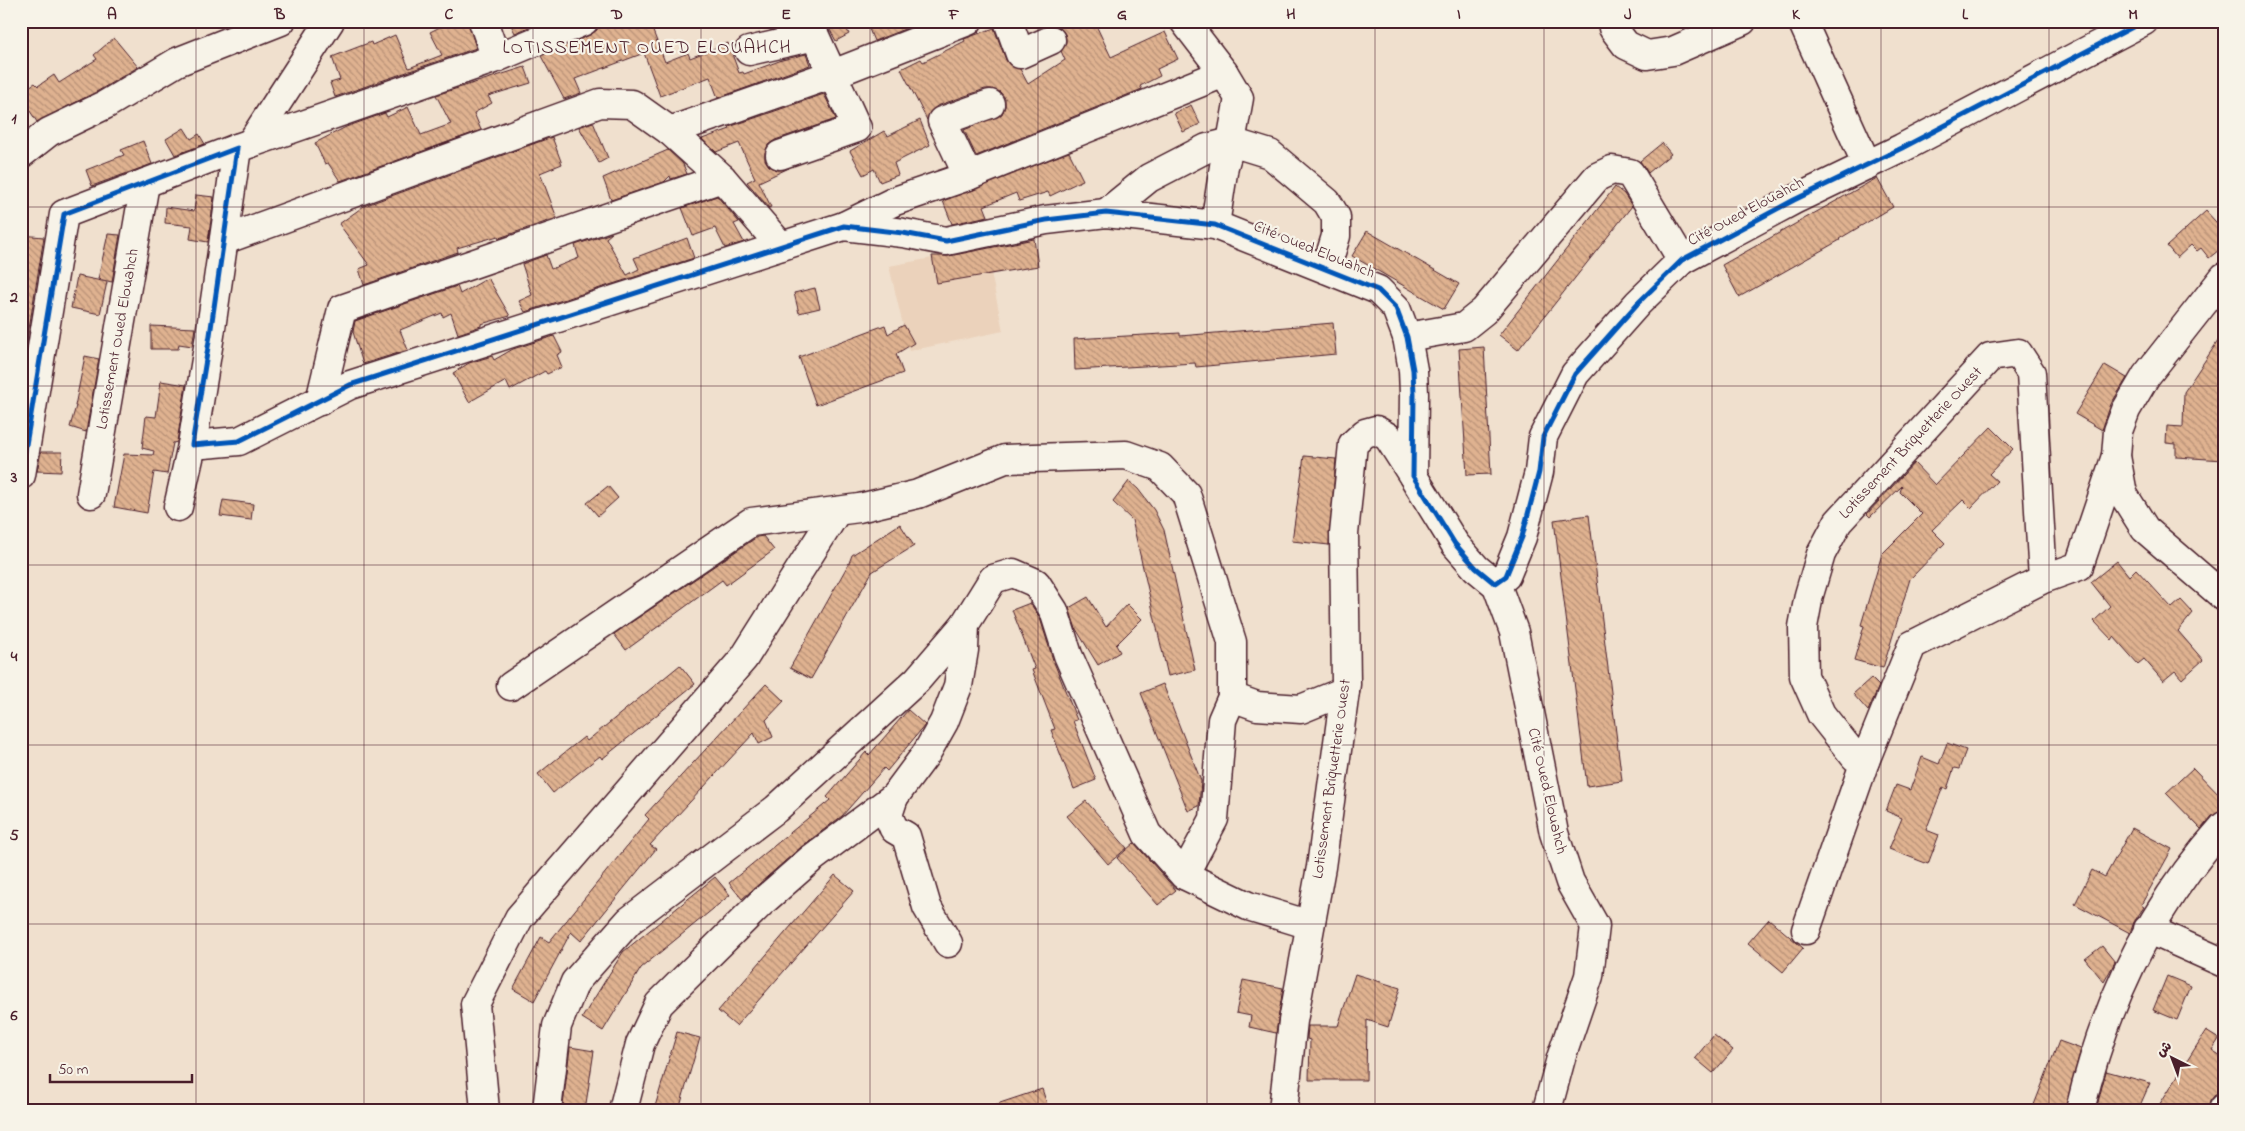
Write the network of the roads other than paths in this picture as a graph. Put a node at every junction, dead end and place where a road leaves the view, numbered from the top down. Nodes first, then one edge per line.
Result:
1 (281, 21) edge
2 (330, 21) edge
3 (483, 21) edge
4 (584, 21) edge
5 (968, 21) edge
6 (1008, 21) edge
7 (1184, 21) edge
8 (1612, 21) edge
9 (1742, 21) edge
10 (1802, 21) edge
11 (2144, 21) edge
12 (1051, 40) dead end
13 (750, 51) dead end
14 (496, 58) junction
15 (833, 74) junction
16 (1224, 74) junction
17 (990, 104) dead end
18 (670, 131) junction
19 (1231, 142) junction
20 (244, 145) junction
21 (21, 154) edge
22 (780, 155) dead end
23 (1867, 165) junction
24 (968, 176) junction
25 (722, 178) junction
26 (145, 183) junction
27 (1106, 213) junction
28 (844, 226) junction
29 (1224, 228) junction
30 (224, 240) junction
31 (781, 246) junction
32 (1682, 260) junction
33 (1326, 269) junction
34 (2224, 277) edge
35 (1407, 337) junction
36 (320, 400) junction
37 (192, 445) junction
38 (2116, 456) junction
39 (21, 475) edge
40 (1413, 476) junction
41 (91, 494) dead end
42 (178, 507) dead end
43 (837, 511) junction
44 (2044, 579) junction
45 (1496, 582) junction
46 (2224, 597) edge
47 (964, 624) junction
48 (510, 686) dead end
49 (1345, 691) junction
50 (1232, 697) junction
51 (1865, 761) junction
52 (894, 797) junction
53 (2224, 826) edge
54 (1184, 875) junction
55 (1310, 925) junction
56 (1806, 930) dead end
57 (2148, 930) junction
58 (948, 943) dead end
59 (2224, 963) edge
60 (485, 1110) edge
61 (547, 1110) edge
62 (623, 1110) edge
63 (1283, 1110) edge
64 (1547, 1110) edge
65 (2080, 1110) edge

1 - 21 street
2 - 20 street
3 - 14 street
4 - 14 street
5 - 15 street
6 - 12 street
7 - 16 street
8 - 9 street
10 - 23 street
11 - 23 street, Cité Oued Elouahch
13 - 15 street
14 - 20 street
15 - 18 street
15 - 22 street
16 - 19 street
16 - 24 street
17 - 24 street
18 - 25 street
18 - 30 street
19 - 27 street
19 - 29 street
19 - 33 street
20 - 26 street
20 - 30 street
23 - 32 street, Cité Oued Elouahch
24 - 28 street
25 - 31 street
25 - 36 street
26 - 39 street
26 - 41 street, Lotissement Oued Elouahch
27 - 28 street, Cité Oued Elouahch
27 - 29 street, Cité Oued Elouahch
28 - 31 street
29 - 33 street, Cité Oued Elouahch
30 - 37 street
31 - 36 street
32 - 35 street
32 - 45 street, Cité Oued Elouahch
33 - 35 street, Cité Oued Elouahch
34 - 38 street
35 - 40 street, Cité Oued Elouahch
36 - 37 street
37 - 42 street
38 - 44 street
38 - 46 street
40 - 45 street
40 - 49 street, Lotissement Briquetterie Ouest
43 - 48 street
43 - 50 street
43 - 60 street
44 - 51 street
44 - 51 street, Lotissement Briquetterie Ouest
45 - 64 street, Cité Oued Elouahch
47 - 52 street
47 - 54 street
47 - 61 street
49 - 50 street
49 - 55 street, Lotissement Briquetterie Ouest
50 - 54 street
51 - 56 street
52 - 58 street
52 - 62 street
53 - 57 street
54 - 55 street
55 - 63 street, Lotissement Briquetterie Ouest
57 - 59 street
57 - 65 street

